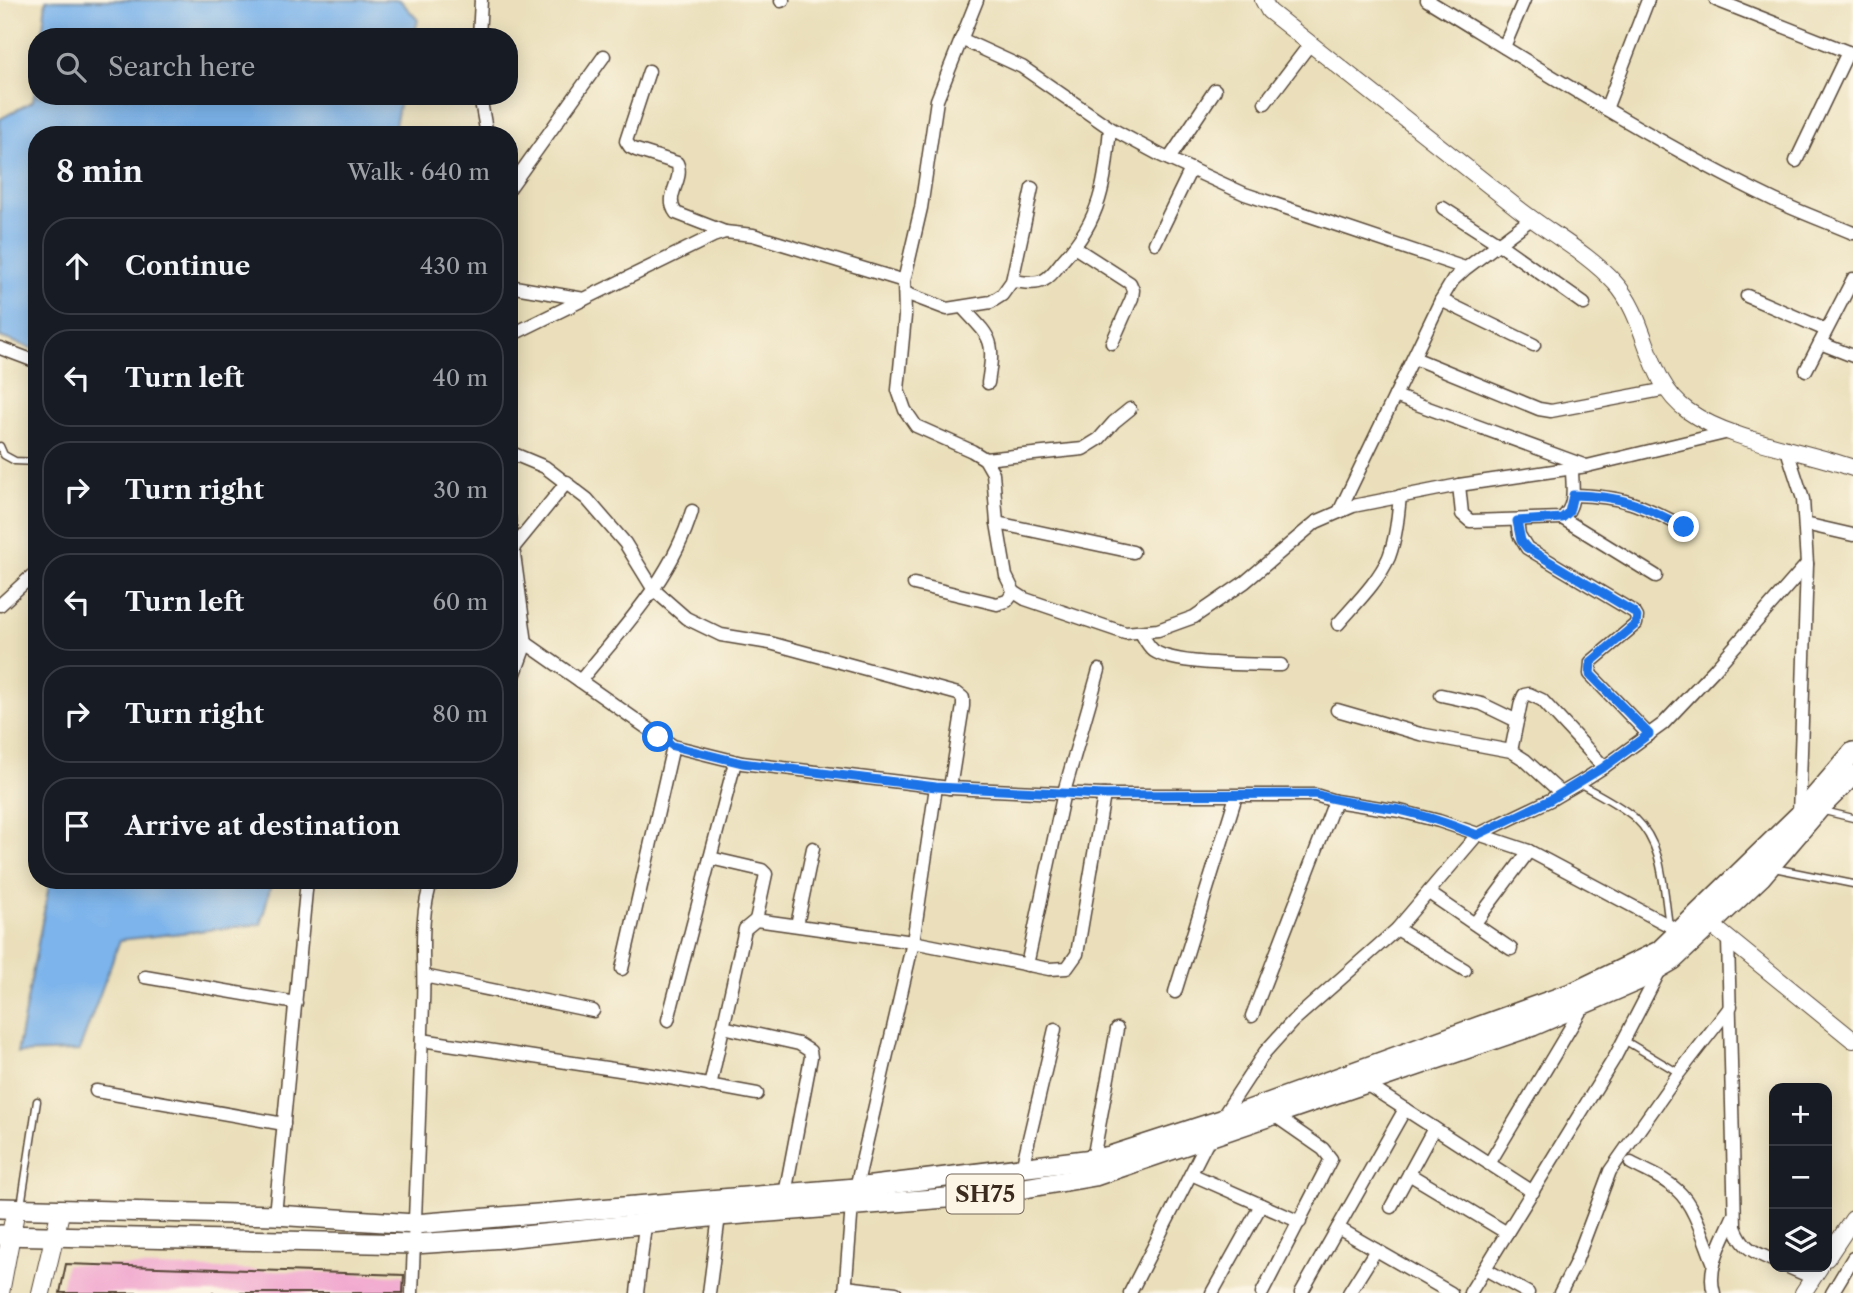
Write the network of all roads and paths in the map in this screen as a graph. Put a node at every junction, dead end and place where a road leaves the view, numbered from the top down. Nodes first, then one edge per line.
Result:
1 (481, 0) edge
2 (977, 0) edge
3 (1263, 0) edge
4 (1427, 0) edge
5 (1524, 0) edge
6 (1648, 0) edge
7 (1716, 0) edge
8 (1447, 6) edge
9 (479, 28) edge
10 (961, 39) junction
11 (1310, 44) junction
12 (1504, 47) junction
13 (1851, 53) edge
14 (604, 56) dead end
15 (649, 71) dead end
16 (1216, 90) dead end
17 (1265, 103) dead end
18 (482, 105) edge
19 (1606, 109) junction
20 (485, 126) edge
21 (1110, 128) junction
22 (1169, 159) junction
23 (1796, 161) dead end
24 (1191, 169) junction
25 (518, 176) edge
26 (1032, 188) dead end
27 (1443, 208) dead end
28 (1531, 219) junction
29 (725, 232) junction
30 (1853, 233) edge
31 (1155, 243) dead end
32 (1499, 244) junction
33 (1074, 247) junction
34 (1465, 268) junction
35 (1853, 279) edge
36 (1012, 281) junction
37 (905, 287) junction
38 (518, 288) edge
39 (1747, 296) dead end
40 (584, 299) junction
41 (1441, 300) junction
42 (1848, 301) edge
43 (1584, 304) dead end
44 (962, 307) junction
45 (1826, 330) junction
46 (518, 332) edge
47 (1112, 343) dead end
48 (1820, 343) junction
49 (1534, 345) dead end
50 (0, 348) edge
51 (1853, 356) edge
52 (1414, 358) junction
53 (28, 359) edge
54 (1806, 370) dead end
55 (988, 383) dead end
56 (1667, 389) junction
57 (1395, 396) junction
58 (1130, 409) dead end
59 (1729, 432) junction
60 (0, 446) edge
61 (1786, 447) junction
62 (518, 456) edge
63 (985, 459) junction
64 (28, 462) edge
65 (1587, 466) junction
66 (1853, 468) edge
67 (1572, 469) junction
68 (567, 482) junction
69 (1459, 485) junction
70 (1573, 495) junction
71 (1400, 496) junction
72 (692, 511) dead end
73 (1339, 512) junction
74 (1562, 518) junction
75 (1517, 521) junction
76 (997, 523) junction
77 (1805, 524) junction
78 (1684, 527) dead end
79 (1853, 535) edge
80 (518, 542) edge
81 (1133, 552) dead end
82 (1807, 564) junction
83 (1656, 576) dead end
84 (518, 577) edge
85 (28, 579) edge
86 (914, 584) dead end
87 (654, 590) junction
88 (1014, 592) junction
89 (0, 605) edge
90 (1338, 624) dead end
91 (1141, 633) junction
92 (527, 643) junction
93 (1281, 665) dead end
94 (518, 666) edge
95 (1099, 670) dead end
96 (580, 681) junction
97 (1441, 695) dead end
98 (1338, 710) dead end
99 (1517, 721) junction
100 (1649, 734) junction
101 (673, 746) junction
102 (1511, 751) junction
103 (1853, 752) edge
104 (735, 762) junction
105 (1604, 767) junction
106 (1853, 775) edge
107 (1579, 783) junction
108 (936, 787) junction
109 (950, 788) junction
110 (1064, 792) junction
111 (1561, 793) junction
112 (1104, 795) junction
113 (1236, 796) junction
114 (1335, 801) junction
115 (1806, 816) junction
116 (1853, 818) edge
117 (1477, 835) junction
118 (813, 848) dead end
119 (1529, 851) junction
120 (710, 858) junction
121 (1761, 865) junction
122 (1853, 884) edge
123 (306, 889) edge
124 (429, 889) edge
125 (1429, 893) junction
126 (756, 920) junction
127 (1704, 920) junction
128 (1475, 923) junction
129 (797, 925) junction
130 (1397, 929) junction
131 (1675, 930) junction
132 (1728, 940) junction
133 (913, 942) junction
134 (1511, 949) dead end
135 (1027, 965) junction
136 (1662, 966) junction
137 (622, 969) dead end
138 (1465, 970) dead end
139 (424, 976) junction
140 (145, 977) dead end
141 (1175, 992) dead end
142 (296, 1003) junction
143 (1584, 1004) junction
144 (1731, 1006) junction
145 (593, 1011) dead end
146 (1252, 1016) dead end
147 (668, 1020) dead end
148 (723, 1027) junction
149 (1055, 1029) dead end
150 (1117, 1029) dead end
151 (1624, 1040) junction
152 (1853, 1040) edge
153 (422, 1041) junction
154 (1679, 1073) junction
155 (1366, 1084) junction
156 (710, 1086) junction
157 (96, 1091) dead end
158 (757, 1094) dead end
159 (37, 1101) dead end
160 (1405, 1109) junction
161 (1274, 1115) junction
162 (1221, 1119) junction
163 (284, 1124) junction
164 (1434, 1128) junction
165 (1209, 1138) junction
166 (1093, 1160) junction
167 (1631, 1163) dead end
168 (1489, 1164) junction
169 (1022, 1168) junction
170 (1191, 1174) junction
171 (1409, 1174) junction
172 (1533, 1192) junction
173 (785, 1194) junction
174 (854, 1196) junction
175 (1261, 1205) junction
176 (1391, 1207) dead end
177 (12, 1208) edge
178 (61, 1209) junction
179 (1735, 1213) junction
180 (275, 1215) junction
181 (719, 1216) junction
182 (1853, 1219) edge
183 (1300, 1222) junction
184 (415, 1224) junction
185 (645, 1225) junction
186 (1338, 1228) junction
187 (1507, 1233) junction
188 (5, 1235) edge
189 (54, 1237) junction
190 (414, 1244) junction
191 (1376, 1250) junction
192 (1832, 1250) edge
193 (1769, 1259) edge
194 (1852, 1262) edge
195 (1714, 1264) junction
196 (1485, 1269) junction
197 (1795, 1272) edge
198 (1430, 1280) junction
199 (1811, 1284) edge
200 (845, 1290) edge
201 (1520, 1291) edge
202 (0, 1293) edge
203 (41, 1293) edge
204 (412, 1293) edge
205 (637, 1293) edge
206 (709, 1293) edge
207 (896, 1293) edge
208 (1130, 1293) edge
209 (1212, 1293) edge
210 (1262, 1293) edge
211 (1301, 1293) edge
212 (1349, 1293) edge
213 (1422, 1293) edge
214 (1451, 1293) edge
215 (1470, 1293) edge
216 (1560, 1293) edge
217 (1714, 1293) edge
218 (1832, 1293) edge

1 - 9 street
2 - 10 street
3 - 11 street
4 - 8 street
5 - 12 street
6 - 19 street
7 - 13 street
8 - 12 street
10 - 21 street
10 - 37 street
11 - 17 street
11 - 28 street
12 - 19 street
13 - 23 street
14 - 25 street
15 - 29 street
16 - 22 street
18 - 20 street
19 - 30 street
21 - 22 street
21 - 33 street
22 - 24 street
24 - 31 street
24 - 34 street
26 - 36 street
27 - 32 street
28 - 32 street
28 - 56 street
29 - 37 street
29 - 40 street
32 - 34 street
32 - 43 street
33 - 36 street
33 - 47 street
34 - 41 street
35 - 42 street
36 - 44 street
37 - 44 street
37 - 63 street
38 - 40 street
39 - 45 street
40 - 46 street
41 - 49 street
41 - 52 street
42 - 45 street
44 - 55 street
45 - 48 street
48 - 51 street
48 - 54 street
50 - 53 street
52 - 56 street
52 - 57 street
56 - 59 street
57 - 65 street
57 - 73 street
58 - 63 street
59 - 61 street
59 - 65 street
60 - 64 lane
61 - 66 street
61 - 77 street
62 - 68 street
63 - 76 street
65 - 67 street
67 - 69 street
67 - 70 street
68 - 80 street
68 - 87 street
69 - 71 street
69 - 75 street
70 - 74 street
70 - 78 street
71 - 73 street
71 - 90 street
72 - 87 street
73 - 91 street
74 - 75 street
74 - 83 street
75 - 100 street
76 - 81 street
76 - 88 street
77 - 79 street
77 - 82 street
82 - 100 street
82 - 115 street
84 - 92 street
85 - 89 street
86 - 88 street
87 - 96 street
87 - 109 street
88 - 91 street
91 - 93 street
92 - 94 street
92 - 96 street
95 - 110 street
96 - 101 street
97 - 99 street
98 - 102 street
99 - 102 street
99 - 105 street
100 - 105 street
101 - 104 street
101 - 137 street
102 - 111 street
103 - 115 main road, SH75
104 - 108 street
104 - 120 street
105 - 107 street
106 - 115 main road, SH75
107 - 111 street
107 - 131 lane
108 - 109 street
108 - 133 street
109 - 110 street
110 - 112 street
110 - 135 street
111 - 117 street
112 - 113 street
112 - 135 street
113 - 114 street
113 - 141 street
114 - 117 street
114 - 146 street
115 - 116 lane
115 - 121 main road, SH75
117 - 119 street
117 - 125 street
118 - 129 street
119 - 128 street
119 - 131 street
120 - 126 street
120 - 147 street
121 - 122 lane
121 - 127 main road, SH75
123 - 142 street
124 - 139 street
125 - 128 street
125 - 130 street
126 - 129 street
126 - 148 street
127 - 131 main road, SH75
127 - 132 street
127 - 136 main road, SH75
128 - 134 street
129 - 133 street
130 - 138 street
130 - 162 street
131 - 162 main road, SH75
132 - 144 street
132 - 152 street
133 - 135 street
133 - 174 street
136 - 143 main road, SH75
136 - 151 street
139 - 145 street
139 - 153 street
140 - 142 street
142 - 163 street
143 - 155 main road, SH75
143 - 168 street
144 - 154 street
144 - 179 street
148 - 156 street
148 - 173 street
149 - 169 street
150 - 166 street
151 - 154 lane
151 - 172 street
153 - 156 street
153 - 184 street
154 - 216 street
155 - 160 street
155 - 161 main road, SH75
156 - 158 street
157 - 163 street
159 - 177 lane
160 - 164 street
160 - 186 street
161 - 165 main road, SH75
161 - 183 street
162 - 165 street
162 - 166 main road, SH75
163 - 180 street
164 - 168 street
164 - 171 street
165 - 170 street
165 - 174 main road, SH75
166 - 169 main road, SH75
167 - 195 street
168 - 172 street
169 - 174 main road, SH75
170 - 175 street
170 - 208 street
171 - 176 street
171 - 187 street
172 - 187 street
173 - 174 main road, SH75
173 - 184 main road, SH75
174 - 181 main road, SH75
174 - 200 street
175 - 183 street
175 - 209 street
177 - 178 main road, SH75
177 - 188 main road
178 - 180 main road, SH75
178 - 189 main road
179 - 193 street
179 - 195 street
180 - 184 main road, SH75
181 - 185 main road, SH75
181 - 206 street
182 - 192 street
183 - 210 street
184 - 190 street
185 - 190 main road, SH75
185 - 205 street
186 - 191 street
186 - 211 street
187 - 196 street
188 - 189 main road, SH75
188 - 202 main road
189 - 190 main road, SH75
189 - 203 main road
190 - 204 street
191 - 198 street
191 - 212 street
194 - 218 street
195 - 217 street
196 - 201 street
196 - 215 street
197 - 199 street
198 - 213 street
198 - 214 street
200 - 207 street

